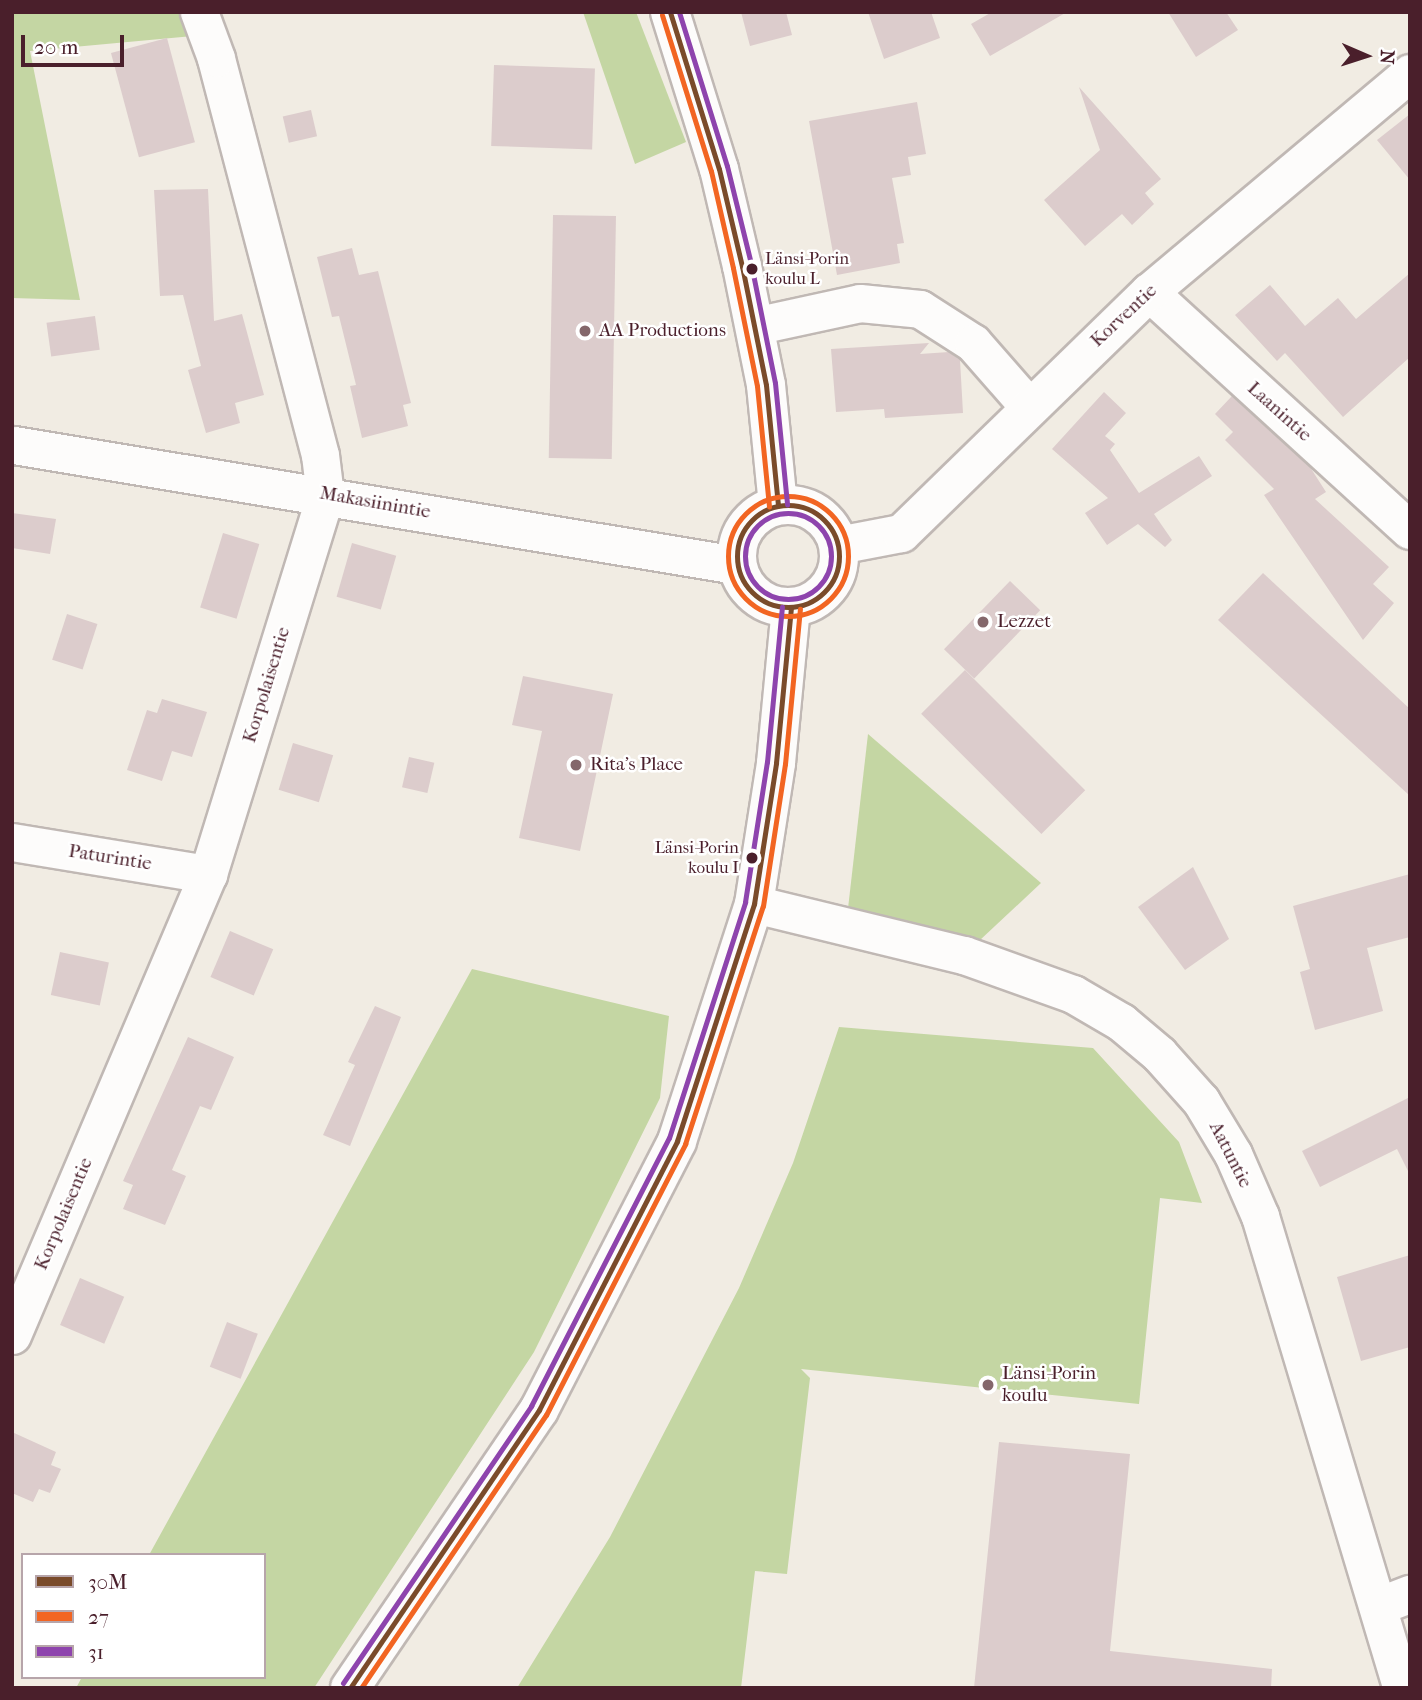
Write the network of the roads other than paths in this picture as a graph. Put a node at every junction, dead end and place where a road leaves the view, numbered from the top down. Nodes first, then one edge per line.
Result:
1 (199, 12) edge
2 (670, 12) edge
3 (1409, 76) edge
4 (1149, 292) junction
5 (754, 326) junction
6 (1029, 407) junction
7 (14, 445) dead end
8 (325, 495) junction
9 (778, 505) junction
10 (1410, 530) edge
11 (838, 545) junction
12 (736, 565) junction
13 (792, 608) junction
14 (12, 842) edge
15 (208, 874) junction
16 (754, 904) junction
17 (12, 1335) edge
18 (1394, 1600) edge
19 (350, 1688) edge
20 (1402, 1688) edge

1 - 8 street, Korpolaisentie
2 - 5 main road
3 - 4 street, Korventie
4 - 6 street, Korventie
4 - 10 street, Laanintie
5 - 6 street
5 - 9 main road
6 - 11 street, Korventie
7 - 8 street, Makasiinintie
8 - 12 street, Makasiinintie
8 - 15 street, Korpolaisentie
9 - 11 main road
9 - 12 main road
11 - 13 main road
12 - 13 main road
13 - 16 main road
14 - 15 street, Paturintie
15 - 17 street, Korpolaisentie
16 - 18 street, Aatuntie
16 - 19 main road
18 - 20 street, Aatuntie

